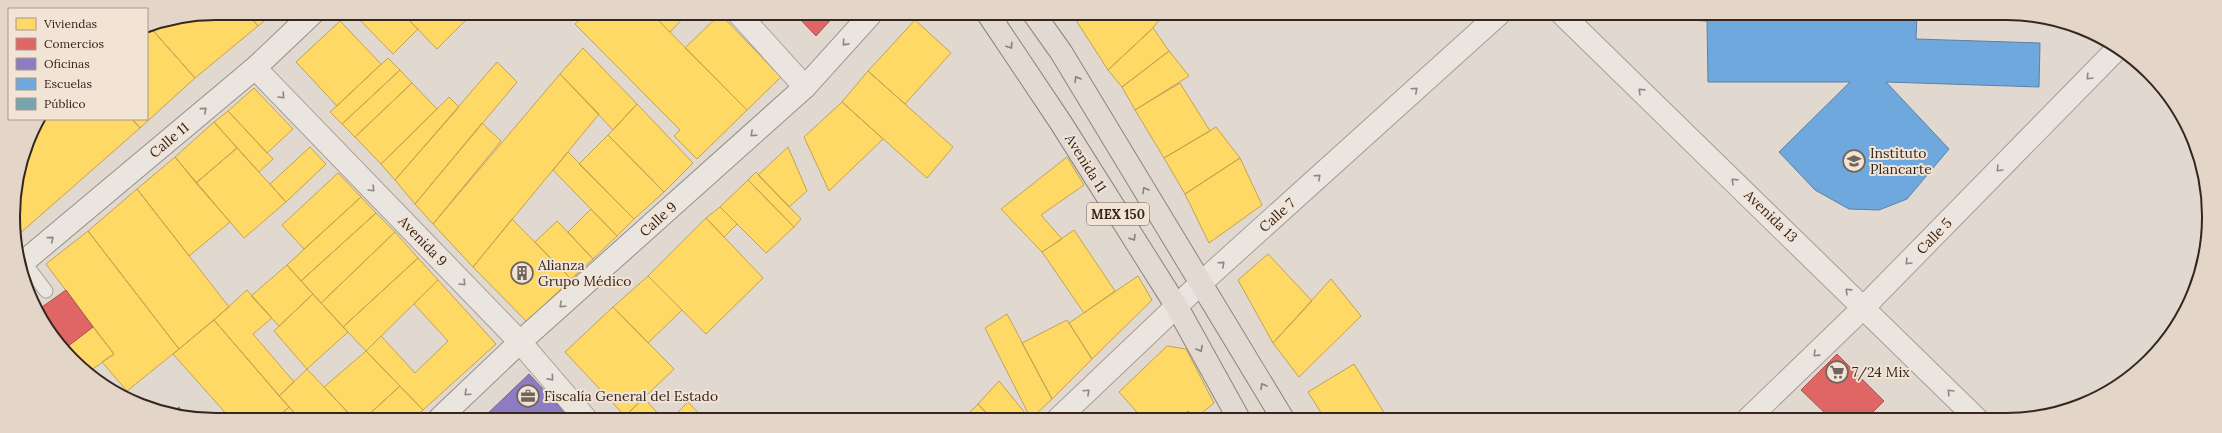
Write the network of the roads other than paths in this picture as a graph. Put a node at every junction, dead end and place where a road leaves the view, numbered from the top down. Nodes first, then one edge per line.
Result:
1 (306, 20) edge
2 (744, 20) edge
3 (866, 20) edge
4 (992, 20) edge
5 (1038, 20) edge
6 (1492, 20) edge
7 (1568, 20) edge
8 (2114, 52) edge
9 (255, 68) junction
10 (805, 87) junction
11 (25, 261) edge
12 (27, 268) edge
13 (1201, 283) junction
14 (46, 290) dead end
15 (1177, 307) junction
16 (1864, 307) junction
17 (520, 342) junction
18 (445, 413) edge
19 (581, 413) edge
20 (1064, 413) edge
21 (1236, 413) edge
22 (1279, 413) edge
23 (1754, 413) edge
24 (1971, 413) edge

1 - 9 street, Calle 11
2 - 10 street
3 -> 10 street, Calle 9
4 -> 15 main road, Avenida 11 / MEX 150
13 -> 5 main road, MEX 150
13 -> 6 street, Calle 7
16 -> 7 street, Avenida 13
8 -> 16 street, Calle 5
11 -> 9 street, Calle 11
9 -> 17 street, Avenida 9
10 -> 17 street, Calle 9
12 - 14 lane
13 - 15 street, Calle 7
22 -> 13 main road, MEX 150
20 -> 15 street, Calle 7
15 -> 21 main road, Avenida 11 / MEX 150
16 -> 23 street, Calle 5
24 -> 16 street, Avenida 13
17 -> 18 street, Calle 9
17 -> 19 street, Avenida 9

